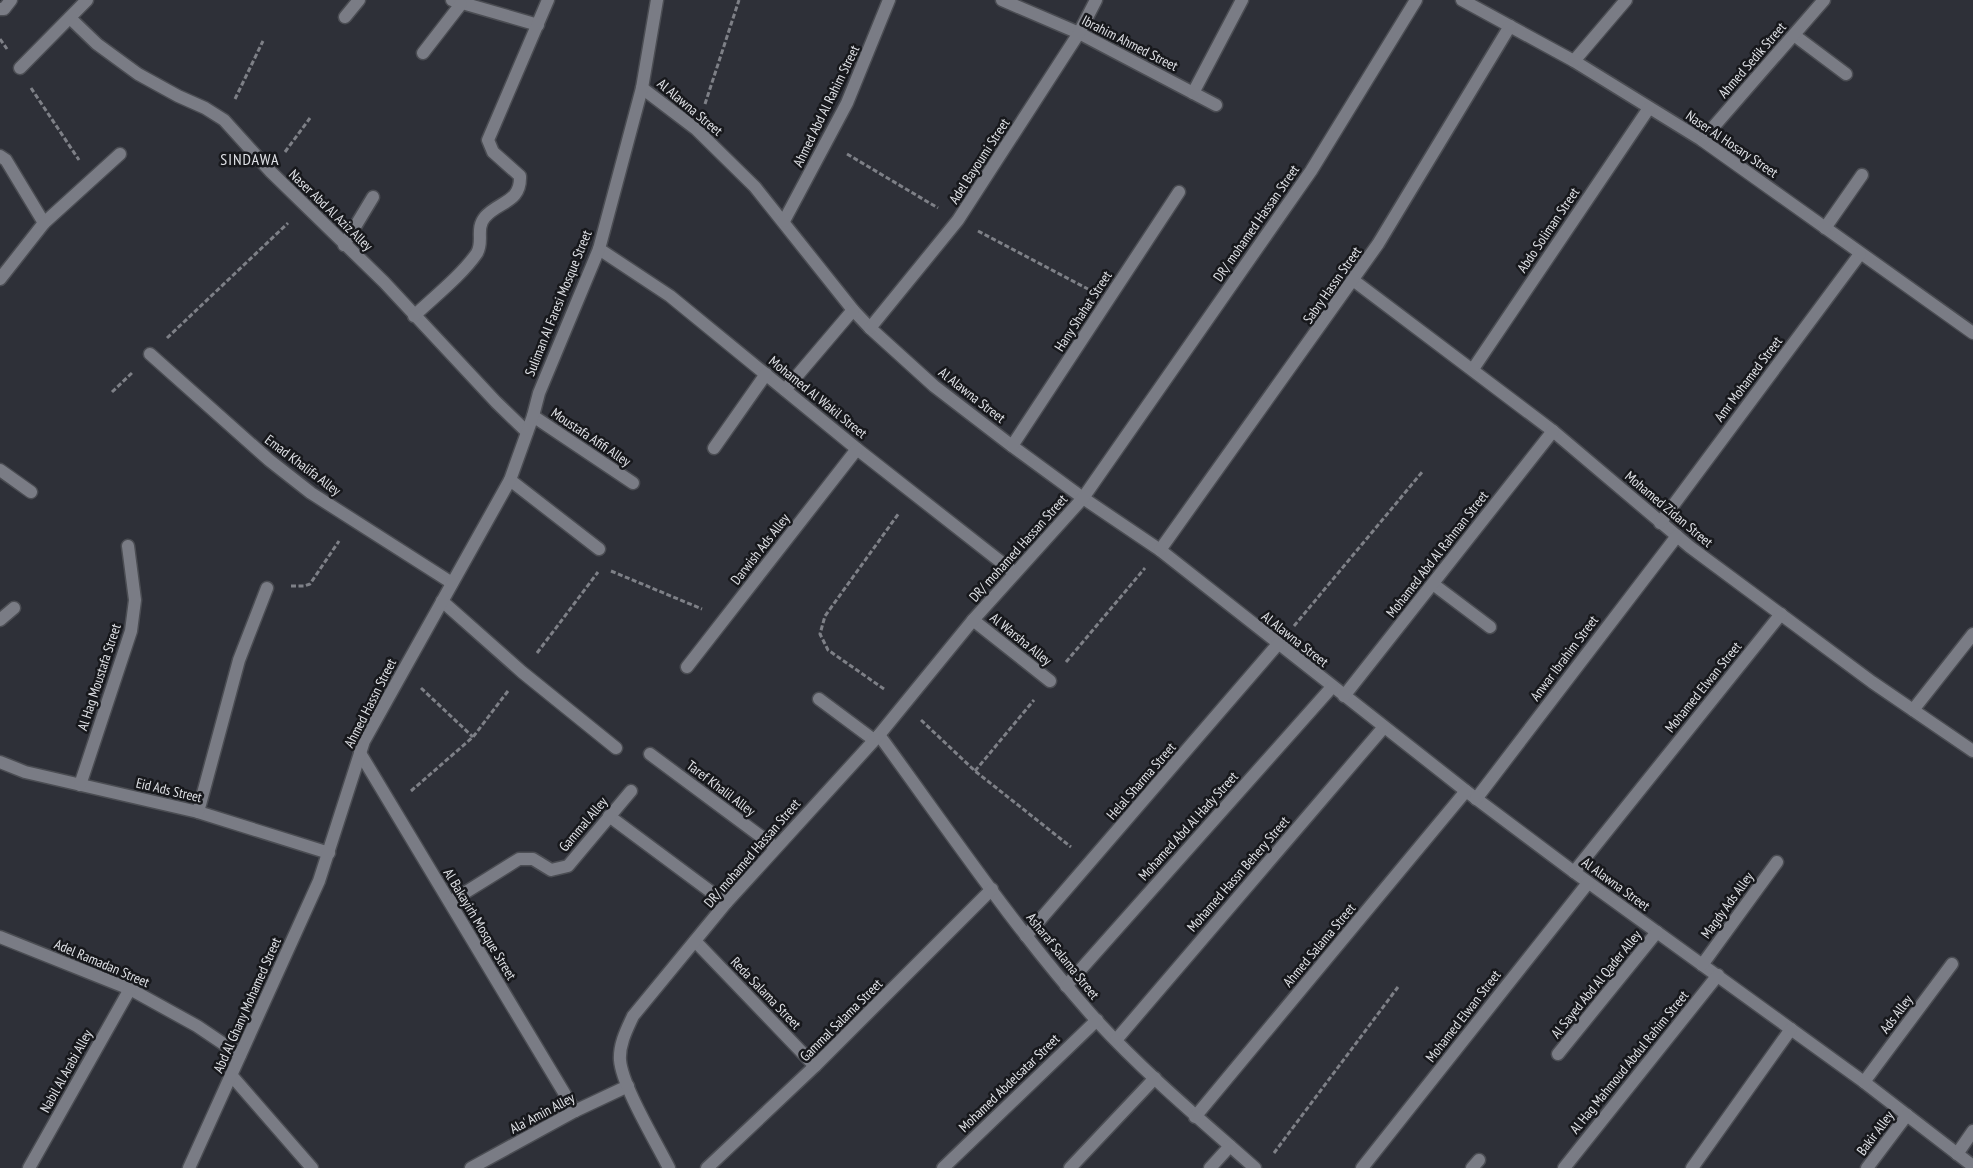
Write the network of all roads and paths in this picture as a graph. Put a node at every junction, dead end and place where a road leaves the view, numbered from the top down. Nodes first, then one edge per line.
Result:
1 (11, 0) edge
2 (86, 0) edge
3 (359, 0) edge
4 (548, 0) edge
5 (657, 0) edge
6 (739, 0) edge
7 (889, 0) edge
8 (1002, 0) edge
9 (1096, 0) edge
10 (1242, 0) edge
11 (1416, 0) edge
12 (1462, 0) edge
13 (1626, 0) edge
14 (1824, 0) edge
15 (456, 2) edge
16 (0, 9) edge
17 (345, 17) dead end
18 (70, 18) junction
19 (538, 24) junction
20 (1510, 26) junction
21 (1079, 33) junction
22 (1794, 35) junction
23 (263, 41) dead end
24 (423, 53) dead end
25 (1574, 61) junction
26 (20, 68) joint
27 (1846, 74) dead end
28 (642, 88) junction
29 (1194, 93) junction
30 (1216, 105) dead end
31 (1649, 108) junction
32 (310, 118) dead end
33 (224, 120) junction
34 (696, 129) junction
35 (1702, 140) junction
36 (828, 142) junction
37 (120, 154) dead end
38 (0, 156) edge
39 (271, 172) junction
40 (1862, 175) dead end
41 (92, 178) junction
42 (1179, 192) dead end
43 (373, 197) dead end
44 (304, 207) junction
45 (958, 220) junction
46 (784, 221) junction
47 (44, 223) junction
48 (1825, 228) junction
49 (344, 246) junction
50 (598, 249) junction
51 (1860, 254) junction
52 (0, 280) edge
53 (1353, 280) junction
54 (1108, 300) junction
55 (854, 310) junction
56 (414, 316) junction
57 (870, 328) junction
58 (1973, 333) edge
59 (150, 354) joint
60 (1473, 369) junction
61 (766, 374) junction
62 (785, 390) junction
63 (533, 416) junction
64 (1553, 431) junction
65 (527, 432) junction
66 (1012, 446) junction
67 (714, 448) dead end
68 (857, 449) junction
69 (0, 470) edge
70 (1423, 471) dead end
71 (510, 480) junction
72 (633, 483) dead end
73 (31, 492) dead end
74 (914, 492) junction
75 (1083, 498) junction
76 (353, 519) junction
77 (1660, 523) junction
78 (1677, 536) junction
79 (128, 546) dead end
80 (599, 549) dead end
81 (1160, 550) junction
82 (1015, 573) junction
83 (452, 583) junction
84 (1433, 584) junction
85 (267, 588) joint
86 (442, 601) junction
87 (14, 608) dead end
88 (1781, 614) junction
89 (724, 619) junction
90 (0, 620) edge
91 (973, 620) junction
92 (1490, 627) dead end
93 (1973, 634) edge
94 (1278, 644) junction
95 (687, 667) dead end
96 (403, 670) junction
97 (522, 672) junction
98 (1050, 682) dead end
99 (1332, 687) junction
100 (1344, 696) junction
101 (819, 699) dead end
102 (904, 704) junction
103 (1913, 710) junction
104 (1384, 727) junction
105 (473, 737) junction
106 (876, 738) junction
107 (616, 748) dead end
108 (1973, 750) edge
109 (360, 753) junction
110 (650, 754) dead end
111 (0, 762) edge
112 (80, 785) junction
113 (631, 791) dead end
114 (1471, 795) junction
115 (392, 807) junction
116 (198, 812) junction
117 (609, 816) junction
118 (775, 847) junction
119 (329, 853) junction
120 (1091, 862) junction
121 (1777, 862) dead end
122 (1574, 872) junction
123 (1588, 883) junction
124 (992, 889) junction
125 (450, 902) junction
126 (726, 903) junction
127 (1657, 932) junction
128 (1026, 936) junction
129 (0, 937) edge
130 (695, 941) junction
131 (1702, 964) junction
132 (1952, 964) dead end
133 (1718, 975) junction
134 (1066, 986) junction
135 (1398, 987) dead end
136 (130, 989) junction
137 (1097, 1020) junction
138 (1791, 1030) junction
139 (1116, 1040) junction
140 (1558, 1054) dead end
141 (240, 1055) junction
142 (816, 1066) junction
143 (231, 1075) junction
144 (1155, 1078) junction
145 (1864, 1082) junction
146 (628, 1086) junction
147 (575, 1111) junction
148 (1907, 1115) junction
149 (1195, 1117) junction
150 (1973, 1131) edge
151 (1230, 1146) junction
152 (1957, 1154) junction
153 (1269, 1160) dead end
154 (1969, 1165) edge
155 (29, 1168) edge
156 (189, 1168) edge
157 (312, 1168) edge
158 (471, 1168) edge
159 (669, 1168) edge
160 (707, 1168) edge
161 (943, 1168) edge
162 (1070, 1168) edge
163 (1210, 1168) edge
164 (1255, 1168) edge
165 (1362, 1168) edge
166 (1564, 1168) edge
167 (1692, 1168) edge
168 (1867, 1168) edge

1 - 16 street
2 - 18 street
3 - 17 street
4 - 19 street
5 - 28 street, Suliman Al Faresi Mosque Street
6 - 34 path
7 - 36 street, Ahmed Abd Al Rahim Street
8 - 21 street, Ibrahim Ahmed Street
9 - 21 street, Adel Bayoumi Street
10 - 29 street
11 - 75 street, DR/ mohamed Hassan Street
12 - 20 street, Naser Al Hosary Street
13 - 25 street
14 - 22 street, Ahmed Sedik Street
15 - 19 street
15 - 24 street
18 - 26 street
18 - 33 street, Naser Abd Al Aziz Alley
19 - 56 street
20 - 25 street, Naser Al Hosary Street
20 - 53 street, Sabry Hassn Street
21 - 29 street, Ibrahim Ahmed Street
21 - 45 street, Adel Bayoumi Street
22 - 27 street
22 - 35 street, Ahmed Sedik Street
23 - 33 path
25 - 31 street, Naser Al Hosary Street
26 - 41 path
28 - 34 street, Al Alawna Street
28 - 50 street, Suliman Al Faresi Mosque Street
29 - 30 street, Ibrahim Ahmed Street
31 - 35 street, Naser Al Hosary Street
31 - 60 street, Abdo Soliman Street
32 - 39 path
33 - 39 street, Naser Abd Al Aziz Alley
34 - 46 street, Al Alawna Street
35 - 48 street, Naser Al Hosary Street
36 - 45 path
36 - 46 street, Ahmed Abd Al Rahim Street
37 - 41 street
38 - 47 street
39 - 44 street, Naser Abd Al Aziz Alley
40 - 48 street
41 - 47 street
42 - 54 street, Hany Shahat Street
43 - 49 street
44 - 49 street, Naser Abd Al Aziz Alley
44 - 59 path
45 - 54 path
45 - 57 street, Adel Bayoumi Street
46 - 55 street, Al Alawna Street
47 - 52 street
48 - 51 street, Naser Al Hosary Street
49 - 56 street, Naser Abd Al Aziz Alley
50 - 61 street, Mohamed Al Wakil Street
50 - 63 street, Suliman Al Faresi Mosque Street
51 - 58 street, Naser Al Hosary Street
51 - 77 street, Amr Mohamed Street
53 - 60 street, Mohamed Zidan Street
53 - 81 street, Sabry Hassn Street
54 - 66 street, Hany Shahat Street
55 - 57 street, Al Alawna Street
55 - 62 street
56 - 65 street, Naser Abd Al Aziz Alley
57 - 66 street, Al Alawna Street
59 - 76 street, Emad Khalifa Alley
60 - 64 street, Mohamed Zidan Street
61 - 62 street, Mohamed Al Wakil Street
61 - 67 street
62 - 68 street, Mohamed Al Wakil Street
63 - 65 street, Suliman Al Faresi Mosque Street
63 - 72 street, Moustafa Afifi Alley
64 - 77 street, Mohamed Zidan Street
64 - 84 street, Mohamed Abd Al Rahman Street
65 - 71 street, Suliman Al Faresi Mosque Street
66 - 75 street, Al Alawna Street
68 - 74 street, Mohamed Al Wakil Street
68 - 89 street, Darwish Ads Alley
69 - 73 street
70 - 94 path
71 - 80 street
71 - 83 street, Suliman Al Faresi Mosque Street
74 - 82 street, Mohamed Al Wakil Street
74 - 102 path
75 - 81 street, Al Alawna Street
75 - 82 street, DR/ mohamed Hassan Street
76 - 83 street, Emad Khalifa Alley
76 - 85 path
77 - 78 street, Mohamed Zidan Street
78 - 88 street, Mohamed Zidan Street
78 - 114 street, Anwar Ibrahim Street
79 - 112 street, Al Hag Moustafa Street
81 - 94 street, Al Alawna Street
82 - 91 street, DR/ mohamed Hassan Street
83 - 86 street, Suliman Al Faresi Mosque Street
84 - 92 street
84 - 100 street, Mohamed Abd Al Rahman Street
85 - 116 street
86 - 96 street, Ahmed Hassn Street
86 - 97 street
87 - 90 street
88 - 103 street, Mohamed Zidan Street
88 - 122 street, Mohamed Elwan Street
89 - 95 street, Darwish Ads Alley
89 - 97 path
91 - 98 street, Al Warsha Alley
91 - 102 street, DR/ mohamed Hassan Street
93 - 103 street
94 - 99 street, Al Alawna Street
94 - 120 street, Helal Sharma Street
96 - 105 path
96 - 109 street, Ahmed Hassn Street
97 - 105 path
97 - 107 street
99 - 100 street, Al Alawna Street
99 - 134 street, Mohamed Abd Al Hady Street
100 - 104 street, Al Alawna Street
101 - 106 street, Asharaf Salama Street
102 - 106 street, DR/ mohamed Hassan Street
102 - 120 path
103 - 108 street, Mohamed Zidan Street
104 - 114 street, Al Alawna Street
104 - 139 street, Mohamed Hassn Behery Street
105 - 115 path
106 - 118 street, DR/ mohamed Hassan Street
106 - 124 street, Asharaf Salama Street
109 - 115 street, Al Bakayirh Mosque Street
109 - 119 street, Ahmed Hassn Street
110 - 118 street, Taref Khalil Alley
111 - 112 street, Eid Ads Street
112 - 116 street, Eid Ads Street
113 - 117 street, Gammal Alley
114 - 122 street, Al Alawna Street
114 - 149 street, Ahmed Salama Street
115 - 125 street, Al Bakayirh Mosque Street
116 - 119 street, Eid Ads Street
117 - 125 street, Gammal Alley
117 - 126 street
118 - 126 street, DR/ mohamed Hassan Street
119 - 141 street, Abd Al Ghany Mohamed Street
120 - 128 street, Helal Sharma Street
121 - 131 street, Magdy Ads Alley
122 - 123 street, Al Alawna Street
123 - 127 street, Al Alawna Street
123 - 165 street, Mohamed Elwan Street
124 - 128 street, Asharaf Salama Street
124 - 142 street, Gammal Salama Street
125 - 147 street, Al Bakayirh Mosque Street
126 - 130 street, DR/ mohamed Hassan Street
127 - 131 street, Al Alawna Street
127 - 140 street, Al Sayed Abd Al Qader Alley
128 - 134 street, Asharaf Salama Street
129 - 136 street, Adel Ramadan Street
130 - 142 street, Reda Salama Street
130 - 146 street, DR/ mohamed Hassan Street
131 - 133 street, Al Alawna Street
132 - 145 street, Ads Alley
133 - 138 street, Al Alawna Street
133 - 166 street, Al Hag Mahmoud Abdul Rahim Street
134 - 137 street, Asharaf Salama Street
135 - 153 path
136 - 141 street, Adel Ramadan Street
136 - 155 street, Nabil Al Arabi Alley
137 - 139 street, Asharaf Salama Street
137 - 161 street, Mohamed Abdelsatar Street
138 - 145 street, Al Alawna Street
138 - 167 street
139 - 144 street, Asharaf Salama Street
141 - 143 street, Abd Al Ghany Mohamed Street
142 - 160 street, Gammal Salama Street
143 - 156 street, Abd Al Ghany Mohamed Street
143 - 157 street
144 - 149 street, Asharaf Salama Street
144 - 162 street
145 - 148 street, Al Alawna Street
146 - 147 street, Ala' Amin Alley
146 - 159 street, DR/ mohamed Hassan Street
147 - 158 street, Ala' Amin Alley
148 - 152 street, Al Alawna Street
148 - 168 street, Bakir Alley
149 - 151 street, Asharaf Salama Street
150 - 152 street
151 - 163 street
151 - 164 street, Asharaf Salama Street
152 - 154 street, Al Alawna Street

